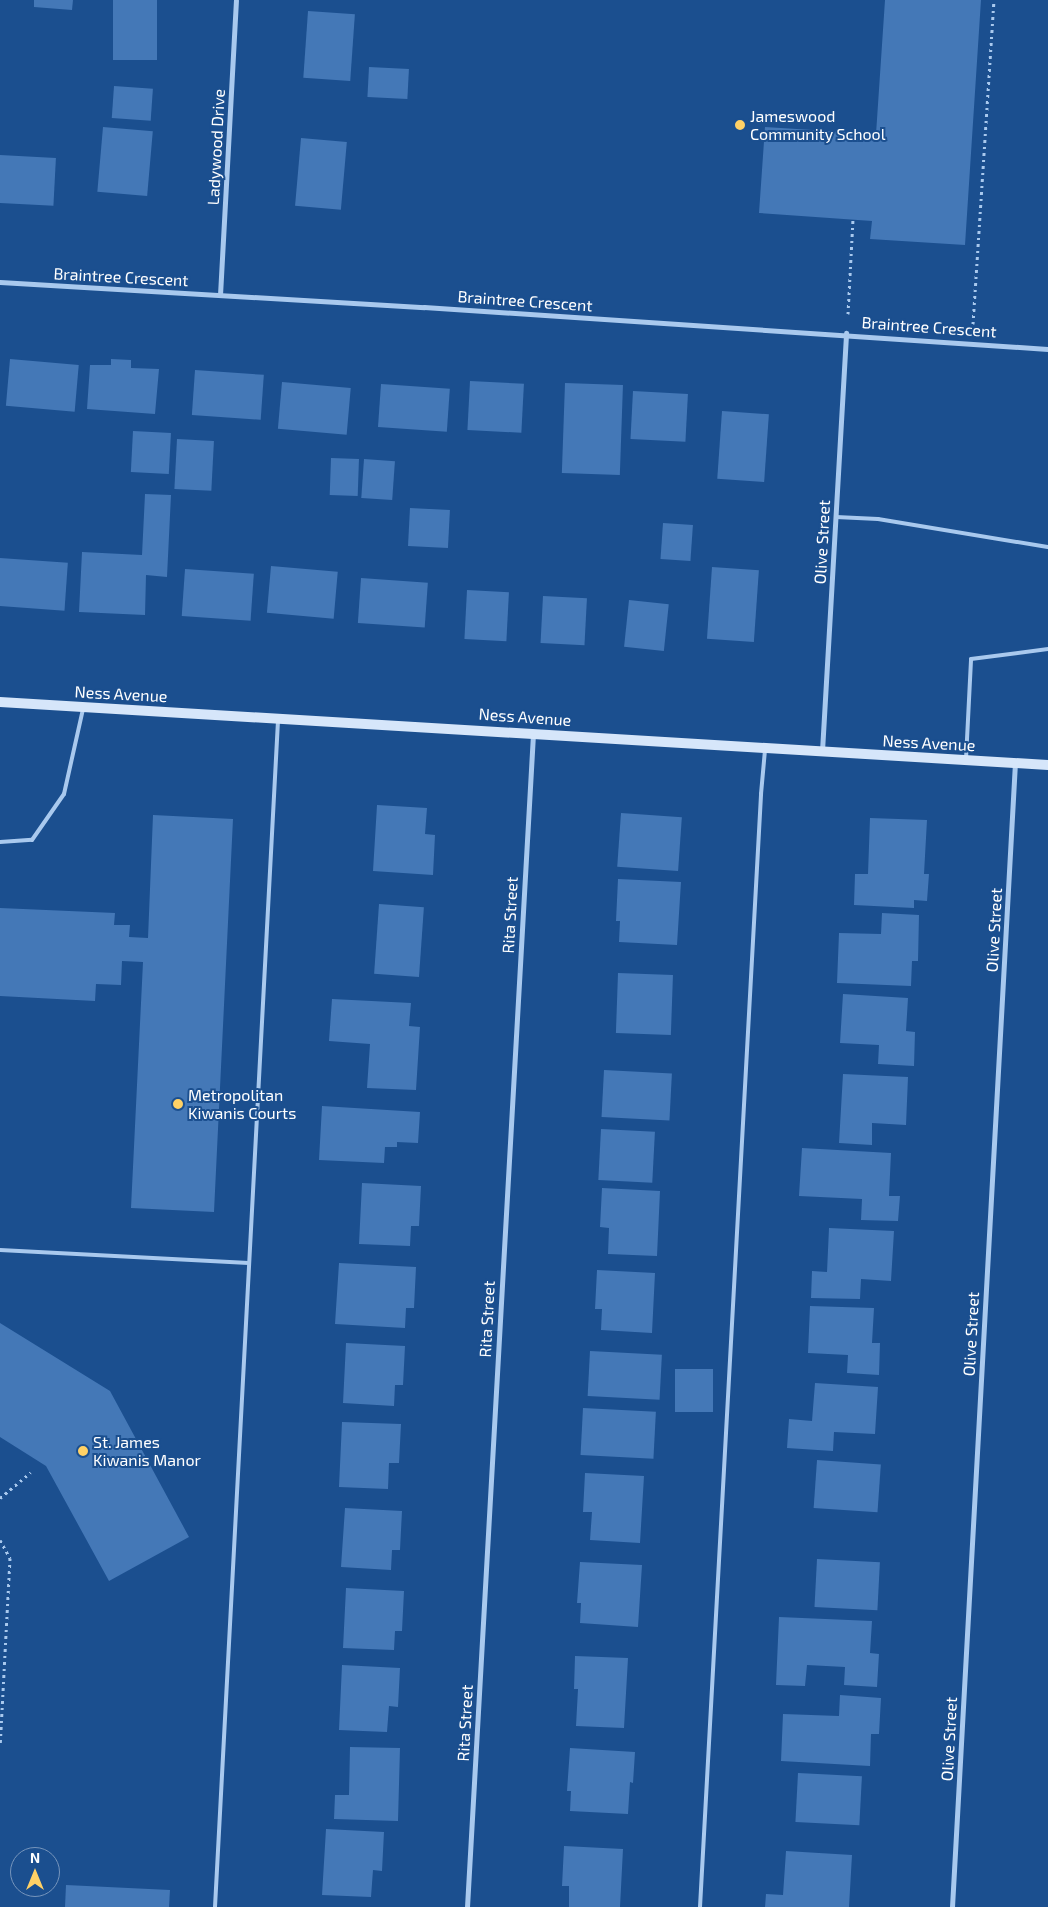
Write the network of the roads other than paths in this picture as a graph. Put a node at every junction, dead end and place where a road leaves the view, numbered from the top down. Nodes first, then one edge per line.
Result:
1 (236, 0) edge
2 (0, 282) edge
3 (220, 295) junction
4 (846, 334) junction
5 (1048, 349) edge
6 (836, 517) junction
7 (1048, 547) edge
8 (1048, 649) edge
9 (0, 702) edge
10 (84, 707) junction
11 (278, 718) junction
12 (533, 732) junction
13 (766, 748) junction
14 (822, 752) junction
15 (966, 760) junction
16 (1015, 763) junction
17 (1048, 765) edge
18 (0, 842) edge
19 (0, 1250) edge
20 (249, 1263) junction
21 (215, 1907) edge
22 (467, 1907) edge
23 (700, 1907) edge
24 (952, 1907) edge

1 - 3 street, Ladywood Drive
2 - 3 street, Braintree Crescent
3 - 4 street, Braintree Crescent
4 - 5 street, Braintree Crescent
4 - 6 street, Olive Street
6 - 7 lane
6 - 14 street, Olive Street
8 - 15 lane
9 - 10 main road, Ness Avenue
10 - 11 main road, Ness Avenue
10 - 18 lane
11 - 12 main road, Ness Avenue
11 - 20 lane
12 - 13 main road, Ness Avenue
12 - 22 street, Rita Street
13 - 14 main road, Ness Avenue
13 - 23 lane
14 - 15 main road, Ness Avenue
15 - 16 main road, Ness Avenue
16 - 17 main road, Ness Avenue
16 - 24 street, Olive Street
19 - 20 lane
20 - 21 lane

